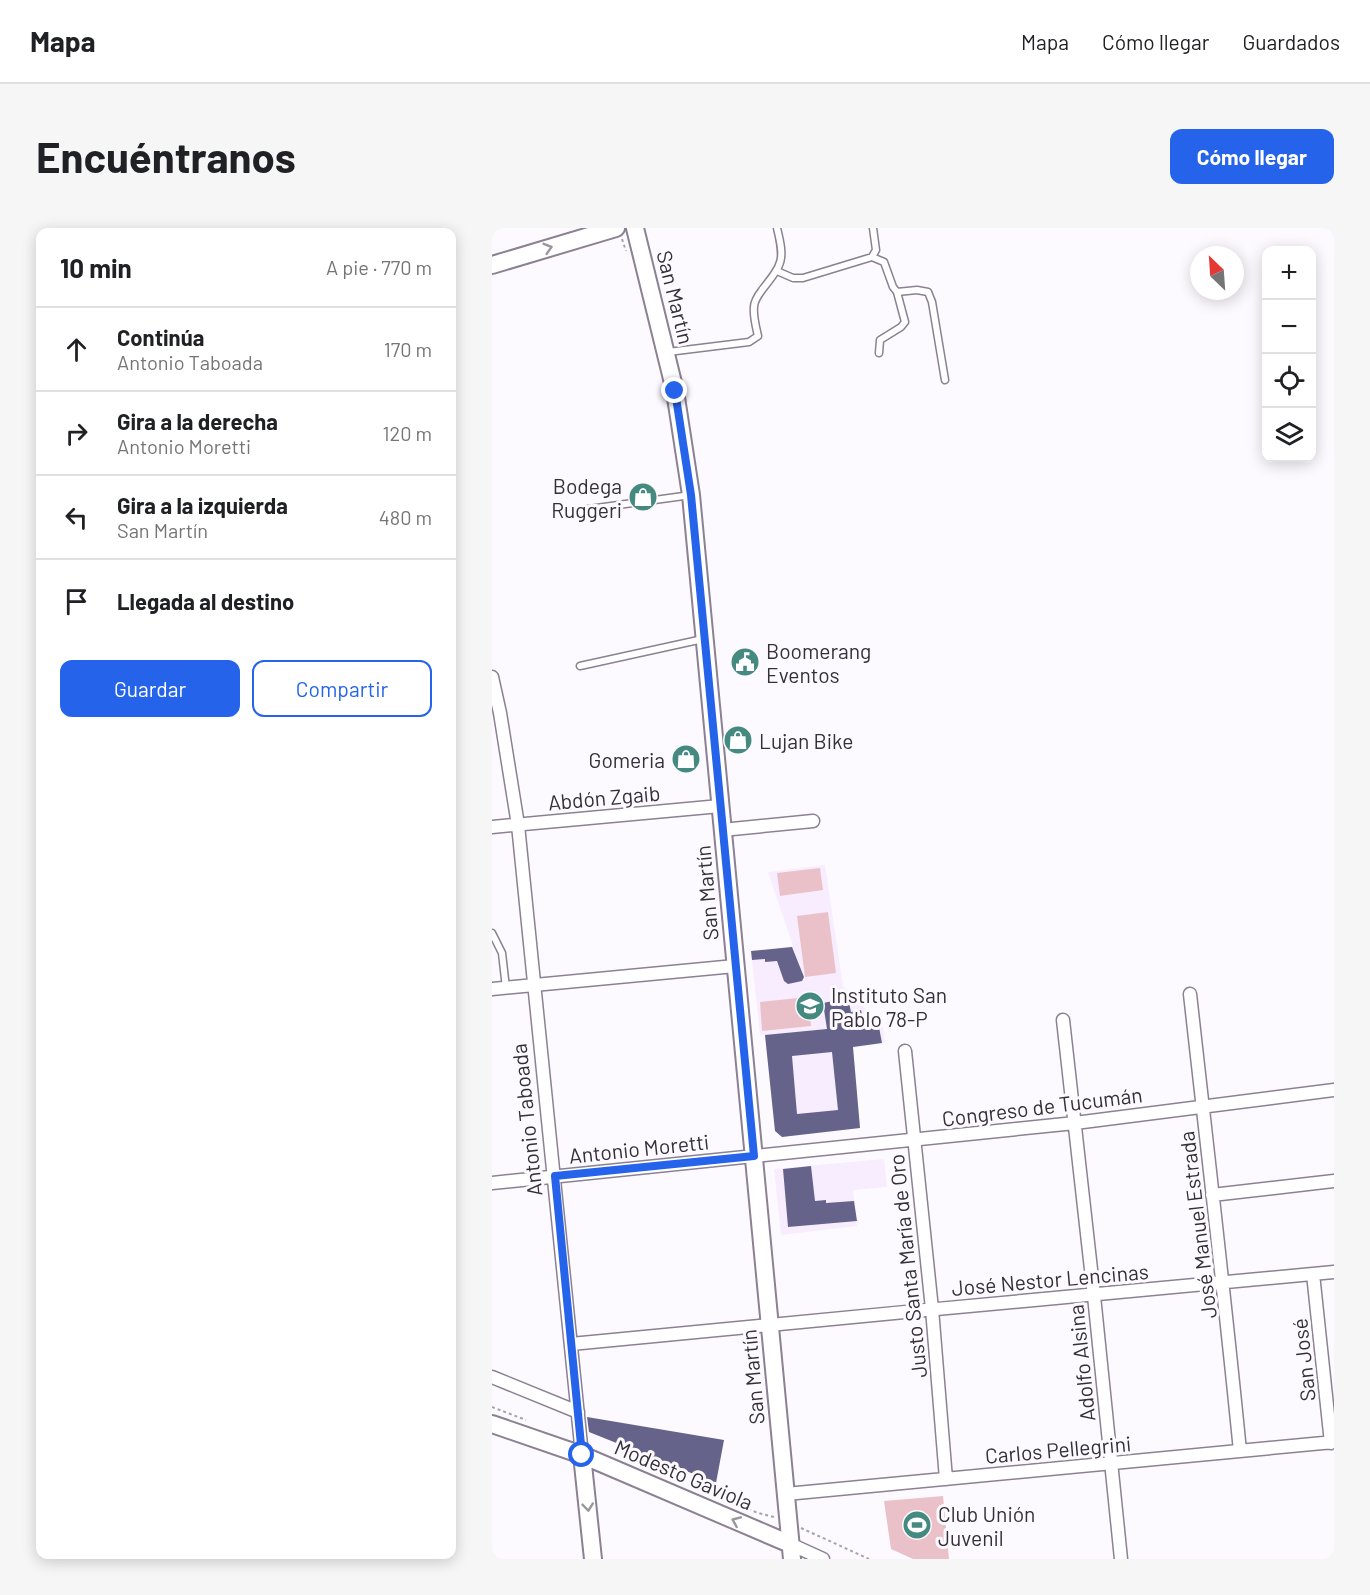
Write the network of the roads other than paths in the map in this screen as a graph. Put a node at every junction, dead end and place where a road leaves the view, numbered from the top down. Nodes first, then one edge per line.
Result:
1 (616, 228) edge
2 (635, 228) edge
3 (777, 228) edge
4 (873, 228) edge
5 (872, 257) junction
6 (492, 265) edge
7 (777, 271) junction
8 (897, 292) junction
9 (667, 352) junction
10 (879, 353) dead end
11 (945, 380) dead end
12 (691, 495) junction
13 (582, 510) dead end
14 (704, 639) junction
15 (580, 666) dead end
16 (492, 680) edge
17 (720, 806) junction
18 (813, 821) dead end
19 (519, 825) junction
20 (492, 827) edge
21 (722, 830) junction
22 (492, 933) edge
23 (735, 966) junction
24 (536, 985) junction
25 (506, 988) junction
26 (492, 989) edge
27 (1191, 994) dead end
28 (1063, 1020) dead end
29 (905, 1051) dead end
30 (1334, 1090) edge
31 (1203, 1106) junction
32 (1075, 1123) junction
33 (914, 1140) junction
34 (754, 1156) junction
35 (555, 1176) junction
36 (1334, 1182) edge
37 (492, 1183) edge
38 (1212, 1195) junction
39 (1334, 1272) edge
40 (1313, 1274) junction
41 (1224, 1283) junction
42 (1094, 1296) junction
43 (932, 1309) junction
44 (770, 1324) junction
45 (571, 1344) junction
46 (492, 1377) edge
47 (578, 1412) junction
48 (492, 1424) edge
49 (1332, 1442) edge
50 (1240, 1451) junction
51 (582, 1455) junction
52 (1111, 1463) junction
53 (946, 1479) junction
54 (786, 1494) junction
55 (791, 1552) edge
56 (593, 1559) edge
57 (823, 1559) edge
58 (1120, 1559) edge

6 -> 1 main road
2 - 9 main road, San Martín
3 - 7 lane
4 - 5 lane
5 - 7 lane
5 - 8 lane
7 - 9 lane
8 - 10 lane
8 - 11 lane
9 - 12 main road, San Martín
12 - 13 lane
12 - 14 main road, San Martín
14 - 15 lane
14 - 17 main road, San Martín
16 - 19 street, Antonio Taboada
17 - 19 street, Abdón Zgaib
17 - 21 main road, San Martín
18 - 21 street
19 - 20 street, Abdón Zgaib
19 - 24 street, Antonio Taboada
21 - 23 main road, San Martín
22 - 25 lane
23 - 24 street
23 - 34 main road, San Martín
24 - 25 street
24 - 35 street, Antonio Taboada
25 - 26 street
27 - 31 street, José Manuel Estrada
28 - 32 street, Adolfo Alsina
29 - 33 street, Justo Santa María de Oro
30 - 31 street, Congreso de Tucumán
31 - 32 street, Congreso de Tucumán
31 - 38 street, José Manuel Estrada
32 - 33 street, Congreso de Tucumán
32 - 42 street, Adolfo Alsina
33 - 34 street, Congreso de Tucumán
33 - 43 street, Justo Santa María de Oro
34 - 35 street, Antonio Moretti
34 - 44 main road, San Martín
35 - 37 street, Antonio Moretti
35 - 45 street, Antonio Taboada
36 - 38 street
38 - 41 street, José Manuel Estrada
39 - 40 street, José Nestor Lencinas
40 - 41 street, José Nestor Lencinas
40 - 49 street, San José
41 - 42 street, José Nestor Lencinas
41 - 50 street, José Manuel Estrada
42 - 43 street, José Nestor Lencinas
42 - 52 street, Adolfo Alsina
43 - 44 street, José Nestor Lencinas
43 - 53 street, Justo Santa María de Oro
44 - 45 street, José Nestor Lencinas
44 - 54 main road, San Martín
45 - 47 street, Antonio Taboada
46 - 47 street
47 - 51 street, Antonio Taboada
48 - 51 main road, Modesto Gaviola
49 - 50 street, Carlos Pellegrini
50 - 52 street, Carlos Pellegrini
55 -> 51 main road, Modesto Gaviola
51 -> 56 main road, Antonio Taboada
52 - 53 street, Carlos Pellegrini
52 - 58 street, Adolfo Alsina
53 - 54 street, Carlos Pellegrini
54 - 55 main road, San Martín
55 - 57 street

